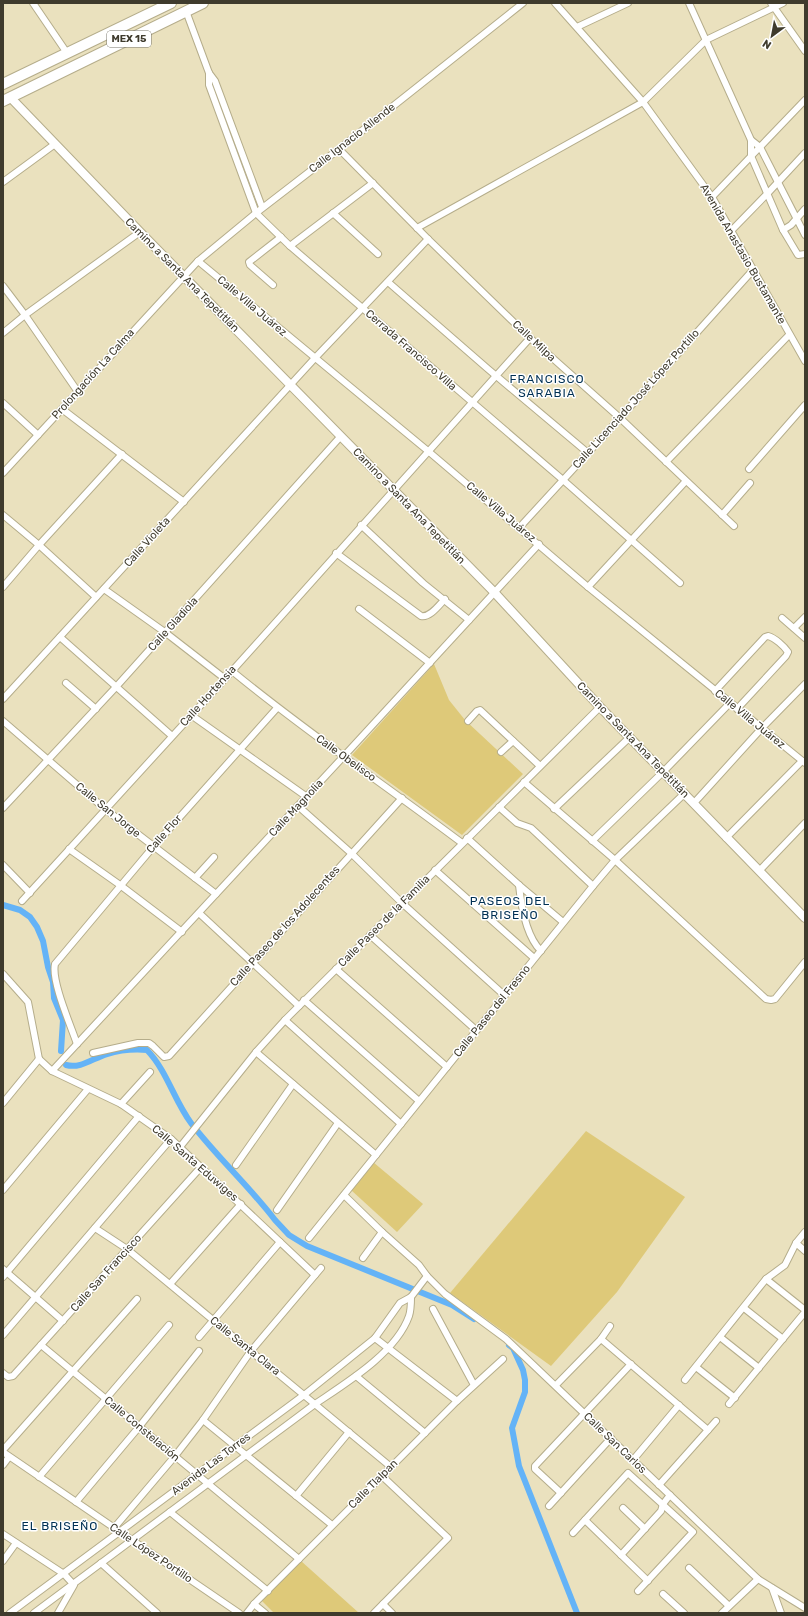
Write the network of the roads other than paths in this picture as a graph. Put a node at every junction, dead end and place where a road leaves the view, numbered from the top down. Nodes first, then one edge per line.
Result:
1 (33, 3) edge
2 (171, 3) edge
3 (203, 3) edge
4 (523, 3) edge
5 (555, 3) edge
6 (628, 3) edge
7 (689, 3) edge
8 (783, 3) edge
9 (772, 5) edge
10 (186, 11) junction
11 (576, 27) junction
12 (706, 40) junction
13 (805, 51) edge
14 (67, 53) junction
15 (209, 73) junction
16 (3, 84) edge
17 (7, 99) edge
18 (805, 100) edge
19 (644, 102) junction
20 (751, 140) junction
21 (55, 144) junction
22 (760, 147) junction
23 (339, 150) junction
24 (805, 153) edge
25 (751, 156) junction
26 (3, 182) edge
27 (779, 182) junction
28 (373, 183) junction
29 (767, 194) junction
30 (712, 197) junction
31 (262, 207) junction
32 (805, 209) edge
33 (256, 213) junction
34 (333, 213) junction
35 (797, 218) junction
36 (417, 228) junction
37 (783, 230) junction
38 (731, 231) junction
39 (140, 232) junction
40 (805, 235) edge
41 (281, 237) junction
42 (428, 239) junction
43 (290, 246) junction
44 (378, 254) dead end
45 (805, 254) edge
46 (198, 261) junction
47 (753, 270) junction
48 (184, 275) junction
49 (388, 282) junction
50 (274, 285) dead end
51 (3, 286) edge
52 (363, 308) junction
53 (25, 315) junction
54 (3, 333) edge
55 (789, 334) junction
56 (530, 338) junction
57 (315, 358) junction
58 (805, 361) edge
59 (496, 375) junction
60 (291, 384) junction
61 (78, 392) junction
62 (472, 402) junction
63 (3, 403) edge
64 (805, 405) edge
65 (62, 408) junction
66 (620, 418) junction
67 (38, 435) junction
68 (341, 436) junction
69 (428, 451) junction
70 (588, 453) junction
71 (122, 454) junction
72 (666, 462) junction
73 (749, 469) dead end
74 (3, 473) edge
75 (563, 480) junction
76 (686, 482) junction
77 (750, 483) dead end
78 (393, 490) junction
79 (184, 502) junction
80 (3, 515) edge
81 (722, 515) junction
82 (361, 525) junction
83 (734, 526) dead end
84 (519, 528) junction
85 (631, 540) junction
86 (539, 544) junction
87 (39, 545) junction
88 (336, 553) junction
89 (680, 583) dead end
90 (3, 587) edge
91 (588, 587) junction
92 (104, 589) junction
93 (494, 592) junction
94 (96, 598) junction
95 (445, 599) junction
96 (359, 609) dead end
97 (805, 617) edge
98 (782, 618) dead end
99 (469, 620) junction
100 (794, 628) junction
101 (166, 633) junction
102 (60, 637) junction
103 (805, 638) edge
104 (430, 662) junction
105 (232, 671) junction
106 (224, 678) junction
107 (66, 683) dead end
108 (805, 684) edge
109 (116, 687) junction
110 (715, 691) junction
111 (3, 699) edge
112 (730, 703) junction
113 (600, 707) junction
114 (277, 708) junction
115 (96, 709) junction
116 (737, 709) junction
117 (191, 715) junction
118 (3, 721) edge
119 (468, 721) dead end
120 (761, 729) junction
121 (172, 736) junction
122 (630, 737) junction
123 (514, 741) junction
124 (239, 749) junction
125 (501, 752) dead end
126 (344, 756) junction
127 (48, 760) junction
128 (803, 762) edge
129 (540, 766) junction
130 (664, 771) junction
131 (524, 782) junction
132 (685, 793) junction
133 (307, 797) junction
134 (402, 798) junction
135 (694, 803) junction
136 (298, 806) junction
137 (499, 807) junction
138 (3, 808) edge
139 (106, 809) junction
140 (554, 809) junction
141 (805, 823) edge
142 (467, 838) junction
143 (726, 838) junction
144 (592, 841) junction
145 (462, 843) junction
146 (154, 846) junction
147 (69, 849) junction
148 (351, 853) junction
149 (214, 857) dead end
150 (615, 860) junction
151 (3, 865) edge
152 (435, 870) junction
153 (759, 871) junction
154 (195, 878) junction
155 (120, 885) junction
156 (519, 885) junction
157 (593, 886) junction
158 (30, 892) junction
159 (216, 894) junction
160 (22, 901) dead end
161 (402, 903) junction
162 (199, 913) junction
163 (805, 918) edge
164 (563, 922) junction
165 (182, 932) junction
166 (370, 935) junction
167 (541, 951) junction
168 (534, 958) junction
169 (252, 962) junction
170 (805, 962) edge
171 (336, 969) junction
172 (3, 974) edge
173 (504, 995) junction
174 (304, 1000) junction
175 (299, 1006) junction
176 (285, 1020) junction
177 (476, 1030) junction
178 (78, 1044) junction
179 (256, 1052) junction
180 (93, 1053) dead end
181 (39, 1059) junction
182 (447, 1067) junction
183 (52, 1071) junction
184 (150, 1072) dead end
185 (293, 1084) junction
186 (88, 1089) junction
187 (419, 1101) junction
188 (3, 1103) edge
189 (121, 1104) junction
190 (139, 1116) junction
191 (338, 1123) junction
192 (401, 1124) junction
193 (171, 1139) junction
194 (180, 1147) junction
195 (376, 1155) junction
196 (236, 1165) dead end
197 (201, 1167) junction
198 (3, 1190) edge
199 (344, 1195) junction
200 (241, 1204) junction
201 (277, 1210) dead end
202 (95, 1228) junction
203 (382, 1232) junction
204 (805, 1232) edge
205 (309, 1238) dead end
206 (280, 1242) junction
207 (796, 1243) junction
208 (127, 1249) junction
209 (805, 1251) edge
210 (363, 1258) dead end
211 (321, 1268) dead end
212 (4, 1273) edge
213 (315, 1274) junction
214 (426, 1276) junction
215 (766, 1279) junction
216 (170, 1284) junction
217 (413, 1295) junction
218 (35, 1297) junction
219 (138, 1299) dead end
220 (400, 1303) junction
221 (744, 1308) junction
222 (433, 1309) dead end
223 (411, 1310) junction
224 (805, 1311) edge
225 (214, 1320) junction
226 (63, 1321) junction
227 (169, 1326) dead end
228 (610, 1326) dead end
229 (3, 1335) edge
230 (199, 1337) dead end
231 (720, 1337) junction
232 (375, 1338) junction
233 (601, 1339) junction
234 (782, 1339) junction
235 (41, 1345) junction
236 (389, 1348) junction
237 (199, 1351) dead end
238 (251, 1351) junction
239 (503, 1359) dead end
240 (631, 1364) junction
241 (696, 1367) junction
242 (759, 1368) junction
243 (73, 1372) junction
244 (3, 1373) edge
245 (356, 1376) junction
246 (685, 1380) dead end
247 (474, 1385) junction
248 (556, 1385) junction
249 (304, 1395) junction
250 (734, 1398) junction
251 (106, 1399) junction
252 (457, 1401) junction
253 (315, 1404) junction
254 (729, 1404) dead end
255 (679, 1405) junction
256 (584, 1413) junction
257 (203, 1420) junction
258 (716, 1421) dead end
259 (140, 1427) junction
260 (708, 1430) junction
261 (349, 1432) junction
262 (425, 1433) junction
263 (611, 1438) junction
264 (236, 1446) junction
265 (3, 1451) edge
266 (246, 1455) junction
267 (9, 1456) junction
268 (175, 1456) junction
269 (633, 1460) junction
270 (3, 1465) edge
271 (391, 1467) junction
272 (197, 1475) junction
273 (382, 1476) junction
274 (38, 1477) junction
275 (662, 1483) junction
276 (208, 1484) junction
277 (561, 1493) junction
278 (670, 1495) junction
279 (296, 1496) junction
280 (676, 1501) junction
281 (76, 1502) junction
282 (549, 1506) dead end
283 (623, 1508) dead end
284 (664, 1508) junction
285 (170, 1512) junction
286 (585, 1520) junction
287 (332, 1526) junction
288 (114, 1528) junction
289 (645, 1529) junction
290 (120, 1532) junction
291 (573, 1533) dead end
292 (3, 1534) edge
293 (131, 1540) junction
294 (16, 1543) junction
295 (622, 1555) junction
296 (299, 1559) junction
297 (3, 1561) edge
298 (102, 1562) junction
299 (689, 1568) dead end
300 (64, 1574) junction
301 (758, 1579) junction
302 (648, 1580) junction
303 (74, 1585) junction
304 (772, 1588) junction
305 (268, 1591) junction
306 (638, 1591) dead end
307 (663, 1594) dead end
308 (254, 1604) junction
309 (383, 1604) junction
310 (729, 1606) junction
311 (805, 1608) edge
312 (10, 1613) edge
313 (34, 1613) edge
314 (58, 1613) edge
315 (157, 1613) edge
316 (239, 1613) edge
317 (247, 1613) edge
318 (265, 1613) edge
319 (374, 1613) edge
320 (392, 1613) edge
321 (684, 1613) edge
322 (722, 1613) edge
323 (781, 1613) edge

1 - 14 street
2 - 14 highway, MEX 15
3 - 10 highway, MEX 15
4 - 23 street, Calle Ignacio Allende
5 - 11 street, Avenida Anastasio Bustamante
6 - 11 street
7 - 12 street
8 - 9 street
9 - 12 street
9 - 13 street
10 - 15 street, Cerrada Francisco Villa
10 - 17 highway, MEX 15
11 - 19 street, Avenida Anastasio Bustamante
12 - 19 street
12 - 20 street
14 - 16 highway, MEX 15
15 - 31 street, Cerrada Francisco Villa
15 - 33 street, Cerrada Francisco Villa
17 - 21 street, Camino a Santa Ana Tepetitlán
18 - 22 street
19 - 30 street, Avenida Anastasio Bustamante
19 - 36 street
20 - 22 street
20 - 25 street
21 - 26 street
21 - 39 street, Camino a Santa Ana Tepetitlán
22 - 25 street
22 - 27 street
23 - 28 street, Calle Milpa
23 - 31 street, Calle Ignacio Allende
24 - 27 street
25 - 29 street
25 - 30 street
27 - 29 street
27 - 35 street
28 - 34 street
28 - 36 street, Calle Milpa
29 - 37 street
29 - 38 street
30 - 38 street, Avenida Anastasio Bustamante
31 - 33 street, Calle Ignacio Allende
32 - 35 street
33 - 41 street, Cerrada Francisco Villa
33 - 46 street, Calle Ignacio Allende
34 - 43 street
34 - 44 street
35 - 37 street
35 - 40 street
36 - 42 street, Calle Milpa
37 - 45 street
38 - 47 street, Avenida Anastasio Bustamante
39 - 48 street, Camino a Santa Ana Tepetitlán
39 - 53 street
41 - 43 street, Cerrada Francisco Villa
41 - 50 street
42 - 49 street, Calle Violeta
42 - 56 street, Calle Milpa
43 - 52 street, Cerrada Francisco Villa
46 - 48 street, Calle Ignacio Allende
46 - 57 street, Calle Villa Juárez
47 - 55 street, Avenida Anastasio Bustamante
47 - 66 street, Calle Licenciado José López Portillo
48 - 60 street, Camino a Santa Ana Tepetitlán
48 - 61 street, Prolongación La Calma
49 - 52 street, Calle Violeta
49 - 59 street
51 - 53 street
52 - 57 street, Calle Violeta
52 - 62 street, Cerrada Francisco Villa
53 - 54 street
53 - 61 street
55 - 58 street, Avenida Anastasio Bustamante
55 - 72 street
56 - 59 street, Calle Hortensia
56 - 66 street, Calle Milpa
57 - 60 street, Calle Violeta
57 - 69 street, Calle Villa Juárez
59 - 62 street, Calle Hortensia
59 - 70 street
60 - 68 street, Camino a Santa Ana Tepetitlán
60 - 79 street, Calle Violeta
61 - 65 street, Prolongación La Calma
62 - 69 street, Calle Hortensia
62 - 75 street, Cerrada Francisco Villa
63 - 67 street
64 - 73 street
65 - 67 street, Prolongación La Calma
65 - 71 street
66 - 70 street, Calle Licenciado José López Portillo
66 - 72 street, Calle Milpa
67 - 74 street, Prolongación La Calma
68 - 78 street, Camino a Santa Ana Tepetitlán
68 - 101 street, Calle Gladiola
69 - 78 street, Calle Hortensia
69 - 84 street, Calle Villa Juárez
70 - 75 street, Calle Licenciado José López Portillo
71 - 79 street
71 - 87 street
72 - 76 street, Calle Milpa
75 - 84 street, Calle Licenciado José López Portillo
75 - 85 street, Cerrada Francisco Villa
76 - 81 street, Calle Milpa
76 - 85 street
77 - 81 street
78 - 82 street, Calle Hortensia
78 - 93 street, Camino a Santa Ana Tepetitlán
79 - 92 street, Calle Violeta
80 - 87 street
81 - 83 street, Calle Milpa
82 - 88 street, Calle Hortensia
82 - 95 street
84 - 86 street, Calle Villa Juárez
85 - 89 street, Cerrada Francisco Villa
85 - 91 street
86 - 91 street, Calle Villa Juárez
86 - 93 street, Calle Magnolia
87 - 90 street
87 - 94 street
88 - 95 street
88 - 105 street, Calle Hortensia
91 - 110 street, Calle Villa Juárez
92 - 94 street, Calle Violeta
92 - 101 street
93 - 99 street, Calle Magnolia
93 - 113 street, Camino a Santa Ana Tepetitlán
94 - 102 street, Calle Violeta
95 - 99 street
96 - 104 street
97 - 100 street
98 - 100 street
99 - 104 street, Calle Magnolia
100 - 103 street
101 - 106 street
101 - 109 street, Calle Gladiola
102 - 109 street
102 - 111 street, Calle Violeta
104 - 126 street, Calle Magnolia
105 - 106 street, Calle Hortensia
105 - 114 street, Calle Obelisco
106 - 117 street, Calle Hortensia
107 - 115 street
108 - 120 street
109 - 115 street, Calle Gladiola
109 - 121 street
110 - 112 street, Calle Villa Juárez
110 - 116 street
112 - 116 street, Calle Villa Juárez
112 - 130 street
113 - 122 street, Camino a Santa Ana Tepetitlán
113 - 129 street, Calle Paseo de la Familia
114 - 124 street, Calle Flor
114 - 126 street, Calle Obelisco
115 - 127 street, Calle Gladiola
116 - 120 street, Calle Villa Juárez
117 - 121 street, Calle Hortensia
117 - 124 street
118 - 127 street, Calle San Jorge
119 - 123 street
120 - 128 street, Calle Villa Juárez
120 - 135 street
121 - 139 street, Calle Hortensia
122 - 130 street, Camino a Santa Ana Tepetitlán
122 - 140 street
123 - 125 street
123 - 129 street
124 - 133 street
124 - 146 street, Calle Flor
126 - 133 street, Calle Magnolia
126 - 134 street, Calle Obelisco
127 - 138 street, Calle Gladiola
127 - 139 street, Calle San Jorge
128 - 143 street
129 - 131 street, Calle Paseo de la Familia
130 - 132 street, Camino a Santa Ana Tepetitlán
130 - 144 street
131 - 137 street, Calle Paseo de la Familia
131 - 140 street
132 - 135 street, Camino a Santa Ana Tepetitlán
132 - 150 street, Calle Paseo del Fresno
133 - 136 street, Calle Magnolia
134 - 145 street, Calle Obelisco
134 - 148 street, Calle Paseo de los Adolecentes
135 - 143 street, Camino a Santa Ana Tepetitlán
136 - 148 street
136 - 159 street, Calle Magnolia
137 - 142 street, Calle Paseo de la Familia
137 - 157 street
139 - 146 street, Calle San Jorge
139 - 147 street, Calle Hortensia
140 - 144 street
141 - 153 street
142 - 145 street, Calle Paseo de la Familia
142 - 156 street
143 - 153 street, Camino a Santa Ana Tepetitlán
144 - 150 street
145 - 152 street, Calle Paseo de la Familia
146 - 154 street, Calle San Jorge
146 - 155 street, Calle Flor
147 - 155 street
147 - 158 street, Calle Hortensia
148 - 161 street
148 - 169 street, Calle Paseo de los Adolecentes
149 - 154 street
150 - 157 street, Calle Paseo del Fresno
150 - 170 street
151 - 158 street
152 - 161 street, Calle Paseo de la Familia
152 - 168 street
153 - 163 street, Camino a Santa Ana Tepetitlán
154 - 159 street, Calle San Jorge
155 - 165 street
155 - 178 street, Calle Flor
156 - 164 street
156 - 167 street
157 - 164 street, Calle Paseo del Fresno
158 - 160 street, Calle Hortensia
159 - 162 street, Calle Magnolia
161 - 166 street, Calle Paseo de la Familia
161 - 173 street
162 - 165 street, Calle Magnolia
162 - 169 street
164 - 167 street, Calle Paseo del Fresno
165 - 178 street, Calle Magnolia
166 - 171 street, Calle Paseo de la Familia
166 - 177 street
167 - 168 street, Calle Paseo del Fresno
168 - 173 street, Calle Paseo del Fresno
169 - 175 street
169 - 180 street, Calle Paseo de los Adolecentes
171 - 174 street, Calle Paseo de la Familia
171 - 182 street
172 - 181 street
173 - 177 street, Calle Paseo del Fresno
174 - 175 street, Calle Paseo de la Familia
174 - 187 street
175 - 176 street, Calle Paseo de la Familia
176 - 179 street, Calle Paseo de la Familia
176 - 192 street
177 - 182 street, Calle Paseo del Fresno
178 - 183 street, Calle Magnolia
179 - 185 street
179 - 194 street, Calle Paseo de la Familia
181 - 183 street, Calle Santa Eduwiges
181 - 188 street
182 - 187 street, Calle Paseo del Fresno
183 - 186 street, Calle Santa Eduwiges
184 - 189 street
185 - 191 street
185 - 196 street
186 - 189 street, Calle Santa Eduwiges
186 - 198 street
187 - 192 street, Calle Paseo del Fresno
189 - 190 street, Calle Santa Eduwiges
190 - 193 street, Calle Santa Eduwiges
190 - 212 street
191 - 195 street
191 - 201 street
192 - 195 street, Calle Paseo del Fresno
193 - 194 street, Calle Santa Eduwiges
193 - 202 street
194 - 197 street, Calle Santa Eduwiges
195 - 199 street, Calle Paseo del Fresno
197 - 200 street, Calle Santa Eduwiges
197 - 208 street, Calle San Francisco
199 - 203 street, Calle San Carlos
199 - 205 street, Calle Paseo del Fresno
200 - 206 street, Calle Santa Eduwiges
200 - 216 street
202 - 208 street, Calle Santa Clara
202 - 218 street
203 - 210 street
203 - 214 street, Calle San Carlos
204 - 207 street
206 - 213 street, Calle Santa Eduwiges
206 - 225 street
207 - 209 street
207 - 215 street
208 - 216 street, Calle Santa Clara
208 - 226 street, Calle San Francisco
211 - 213 street
212 - 218 street
213 - 238 street
214 - 217 street, Avenida Las Torres
214 - 248 street, Calle San Carlos
215 - 221 street
215 - 224 street
216 - 225 street, Calle Santa Clara
217 - 220 street, Avenida Las Torres
217 - 223 street, Avenida Las Torres
218 - 226 street
218 - 229 street
219 - 243 street
220 - 223 street
220 - 232 street, Avenida Las Torres
221 - 231 street
221 - 234 street
222 - 247 street
223 - 236 street, Avenida Las Torres
224 - 234 street
225 - 230 street
225 - 238 street, Calle Santa Clara
226 - 235 street, Calle San Francisco
227 - 251 street
228 - 233 street
231 - 241 street
231 - 242 street
232 - 236 street
232 - 249 street, Avenida Las Torres
233 - 240 street
233 - 248 street
234 - 242 street
235 - 243 street, Calle Constelación
235 - 244 street, Calle San Francisco
236 - 245 street, Avenida Las Torres
236 - 252 street
237 - 259 street
238 - 249 street, Calle Santa Clara
238 - 257 street
239 - 247 street, Calle Tlalpan
240 - 255 street
240 - 256 street
241 - 246 street
241 - 250 street
242 - 250 street
243 - 251 street, Calle Constelación
243 - 265 street
245 - 253 street, Avenida Las Torres
245 - 262 street
247 - 252 street, Calle Tlalpan
248 - 256 street, Calle San Carlos
249 - 253 street, Calle Santa Clara
249 - 264 street, Avenida Las Torres
250 - 254 street
251 - 259 street, Calle Constelación
251 - 274 street
252 - 262 street, Calle Tlalpan
253 - 261 street, Calle Santa Clara
253 - 266 street, Avenida Las Torres
255 - 260 street
255 - 269 street
256 - 263 street, Calle San Carlos
256 - 277 street
257 - 264 street
257 - 268 street
258 - 260 street
259 - 268 street, Calle Constelación
259 - 281 street
260 - 275 street
261 - 271 street, Calle Santa Clara
261 - 279 street
262 - 271 street, Calle Tlalpan
263 - 269 street, Calle San Carlos
263 - 277 street
264 - 266 street
264 - 272 street, Avenida Las Torres
265 - 267 street, Calle López Portillo
266 - 276 street, Avenida Las Torres
266 - 279 street
267 - 270 street
267 - 274 street, Calle López Portillo
268 - 272 street, Calle Constelación
268 - 288 street
269 - 275 street, Calle San Carlos
271 - 273 street, Calle Tlalpan
272 - 276 street, Calle Constelación
272 - 290 street, Avenida Las Torres
273 - 287 street, Calle Tlalpan
273 - 309 street
274 - 281 street, Calle López Portillo
275 - 278 street, Calle San Carlos
276 - 285 street, Avenida Las Torres
276 - 296 street, Calle Constelación
277 - 282 street
278 - 280 street, Calle San Carlos
278 - 284 street
279 - 287 street
280 - 284 street
280 - 301 street, Calle San Carlos
281 - 288 street, Calle López Portillo
283 - 289 street
284 - 286 street
284 - 289 street
284 - 302 street
285 - 293 street, Avenida Las Torres
285 - 305 street
286 - 291 street
286 - 295 street
287 - 296 street, Calle Tlalpan
288 - 290 street, Calle López Portillo
289 - 295 street
290 - 293 street, Calle López Portillo
290 - 300 street, Avenida Las Torres
292 - 294 street
293 - 298 street, Avenida Las Torres
293 - 316 street, Calle López Portillo
294 - 297 street
294 - 300 street
295 - 302 street
296 - 305 street, Calle Tlalpan
298 - 303 street, Avenida Las Torres
298 - 315 street
299 - 310 street
300 - 303 street
300 - 312 street, Avenida Las Torres
301 - 304 street, Calle San Carlos
301 - 310 street
302 - 306 street
303 - 313 street, Avenida Las Torres
303 - 314 street
304 - 311 street, Calle San Carlos
304 - 323 street
305 - 308 street, Calle Tlalpan
307 - 321 street
308 - 317 street, Calle Tlalpan
308 - 318 street
309 - 319 street
309 - 320 street
310 - 322 street

